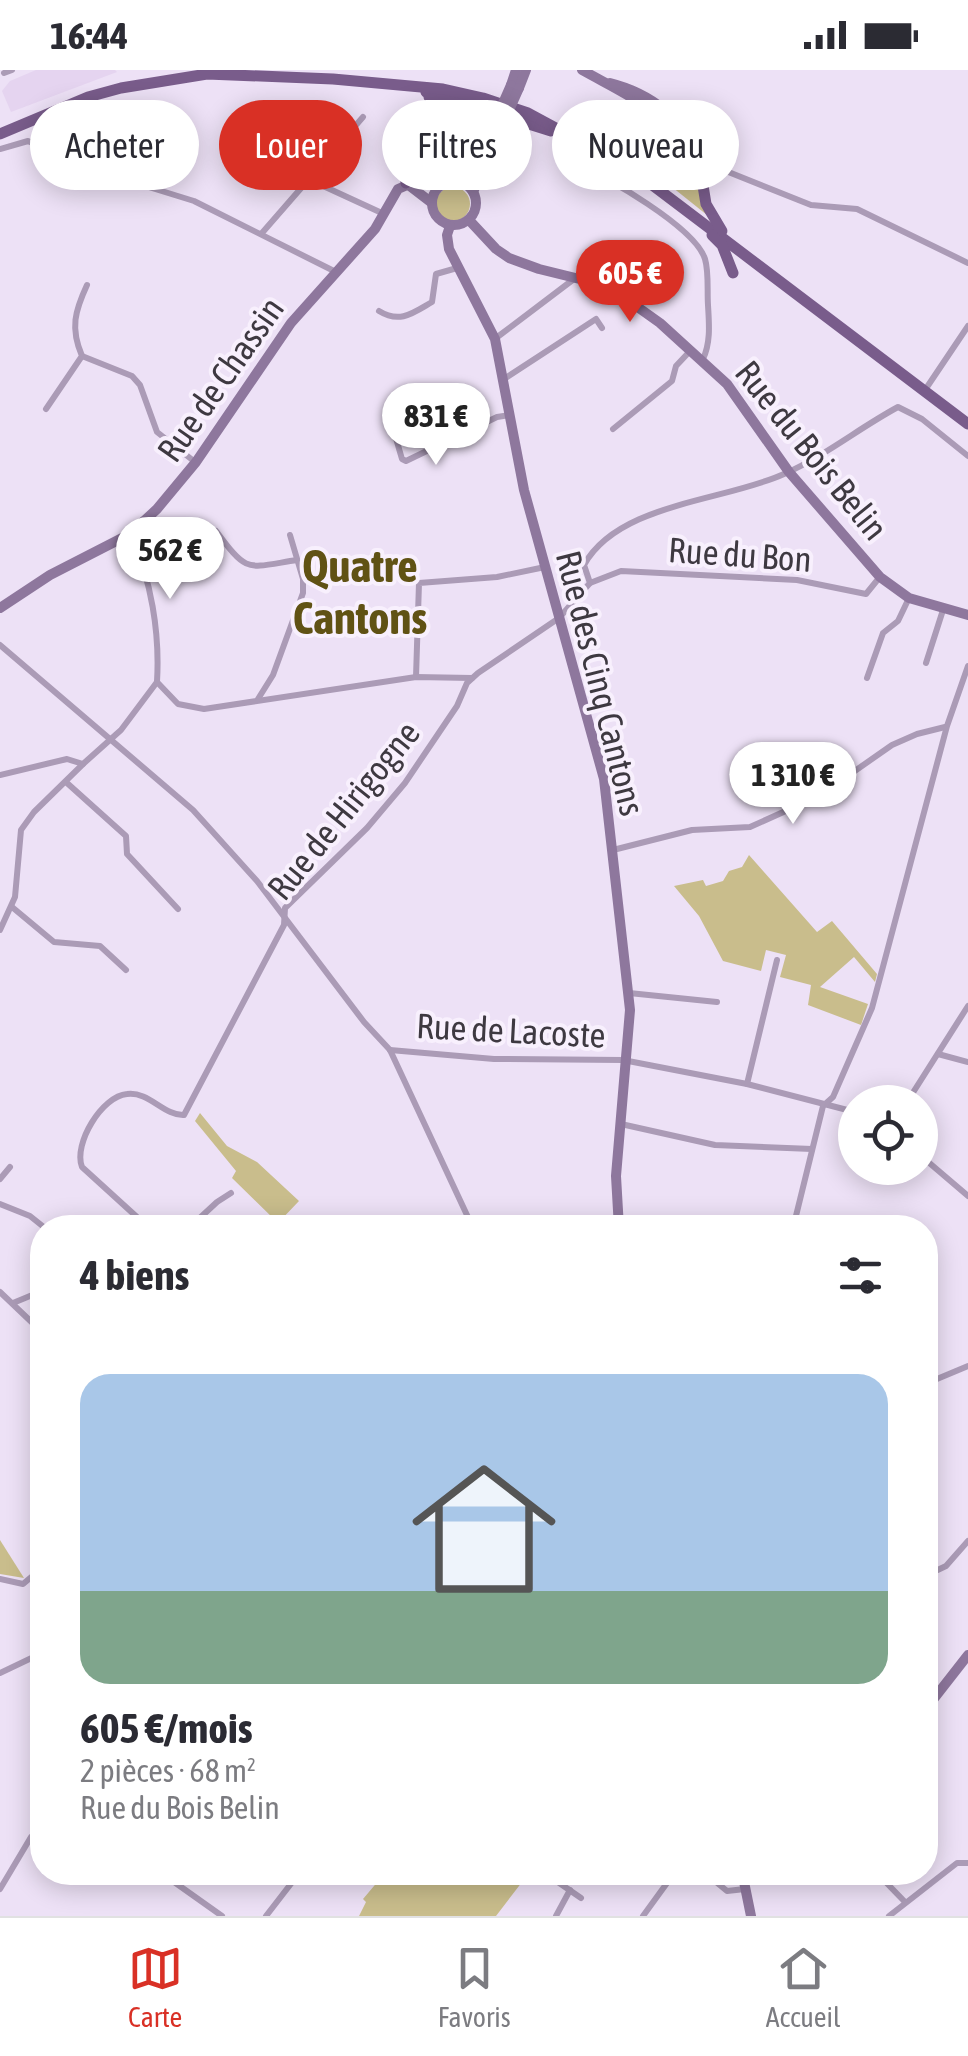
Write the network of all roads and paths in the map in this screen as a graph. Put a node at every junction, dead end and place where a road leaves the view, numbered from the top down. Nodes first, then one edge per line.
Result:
1 (516, 70) edge
2 (526, 70) edge
3 (582, 70) edge
4 (407, 86) junction
5 (515, 86) junction
6 (432, 100) edge
7 (455, 100) edge
8 (509, 100) edge
9 (646, 100) edge
10 (552, 126) edge
11 (0, 134) edge
12 (0, 149) edge
13 (739, 175) edge
14 (298, 190) edge
15 (333, 190) edge
16 (397, 190) edge
17 (416, 190) edge
18 (436, 190) edge
19 (470, 190) edge
20 (624, 190) edge
21 (659, 190) edge
22 (703, 190) edge
23 (473, 192) joint
24 (432, 202) junction
25 (692, 213) junction
26 (384, 214) junction
27 (470, 220) junction
28 (450, 226) junction
29 (262, 234) junction
30 (730, 242) junction
31 (968, 263) edge
32 (458, 268) junction
33 (336, 272) junction
34 (733, 273) dead end
35 (576, 277) junction
36 (88, 284) dead end
37 (379, 311) dead end
38 (968, 326) edge
39 (602, 328) dead end
40 (495, 339) junction
41 (692, 349) junction
42 (82, 356) junction
43 (703, 359) junction
44 (937, 370) junction
45 (504, 379) junction
46 (926, 388) junction
47 (46, 409) dead end
48 (510, 414) junction
49 (968, 424) edge
50 (612, 429) dead end
51 (395, 435) dead end
52 (968, 456) edge
53 (196, 462) junction
54 (788, 472) junction
55 (216, 531) dead end
56 (130, 534) junction
57 (290, 535) dead end
58 (297, 560) junction
59 (545, 568) junction
60 (880, 576) junction
61 (590, 583) junction
62 (909, 598) junction
63 (2, 603) edge
64 (942, 610) junction
65 (968, 615) edge
66 (558, 618) junction
67 (0, 645) edge
68 (926, 664) dead end
69 (968, 666) edge
70 (416, 678) junction
71 (472, 678) junction
72 (867, 678) dead end
73 (157, 682) junction
74 (258, 699) junction
75 (947, 726) junction
76 (111, 737) junction
77 (83, 764) junction
78 (0, 776) edge
79 (66, 782) junction
80 (612, 851) junction
81 (12, 907) junction
82 (178, 909) dead end
83 (282, 914) junction
84 (0, 930) edge
85 (777, 960) dead end
86 (126, 970) dead end
87 (629, 992) junction
88 (717, 1002) dead end
89 (968, 1006) edge
90 (390, 1050) junction
91 (938, 1054) junction
92 (628, 1061) junction
93 (968, 1062) edge
94 (747, 1084) junction
95 (918, 1085) edge
96 (828, 1102) junction
97 (838, 1106) edge
98 (621, 1124) junction
99 (812, 1149) junction
100 (10, 1167) dead end
101 (938, 1170) edge
102 (0, 1180) edge
103 (232, 1194) dead end
104 (968, 1196) edge
105 (0, 1204) edge
106 (135, 1215) edge
107 (203, 1215) edge
108 (468, 1215) edge
109 (618, 1215) edge
110 (796, 1215) edge
111 (30, 1216) edge
112 (0, 1292) edge
113 (30, 1296) edge
114 (12, 1303) junction
115 (30, 1320) edge
116 (968, 1366) edge
117 (938, 1379) edge
118 (968, 1542) edge
119 (938, 1570) edge
120 (30, 1578) edge
121 (0, 1579) edge
122 (968, 1655) edge
123 (30, 1659) edge
124 (0, 1673) edge
125 (938, 1693) edge
126 (30, 1840) edge
127 (968, 1862) edge
128 (938, 1876) edge
129 (178, 1885) edge
130 (290, 1885) edge
131 (562, 1885) edge
132 (665, 1885) edge
133 (720, 1885) edge
134 (744, 1885) edge
135 (889, 1885) edge
136 (927, 1885) edge
137 (745, 1889) junction
138 (0, 1890) edge
139 (570, 1890) junction
140 (580, 1898) dead end
141 (906, 1902) junction
142 (222, 1916) edge
143 (266, 1916) edge
144 (556, 1916) edge
145 (642, 1916) edge
146 (752, 1916) edge
147 (888, 1916) edge

1 - 5 street
2 - 5 street
3 - 9 street
4 - 6 main road
4 - 7 main road
4 - 10 main road
4 - 11 main road
5 - 8 street, bridge
12 - 29 street
13 - 31 street
14 - 29 street
15 - 26 street
16 - 26 street, Rue de Chassin
17 - 24 street
18 - 24 street
19 - 23 street
20 - 43 street
21 - 25 main road
22 - 30 main road
23 - 27 street
24 - 28 street
25 - 30 main road
25 - 34 main road
26 - 33 street, Rue de Chassin
27 - 28 street
27 - 35 street, Rue du Bois Belin
28 - 32 street, Rue des Cinq Cantons
29 - 33 street
30 - 46 main road
32 - 37 street
32 - 40 street, Rue des Cinq Cantons
33 - 53 street, Rue de Chassin
35 - 40 street
35 - 41 street, Rue du Bois Belin
36 - 42 street
38 - 44 street
39 - 45 street
40 - 45 street, Rue des Cinq Cantons
41 - 43 street, Rue du Bois Belin
41 - 50 street
42 - 47 street
42 - 53 street
43 - 54 street, Rue du Bois Belin
44 - 46 street
44 - 46 street
45 - 48 street, Rue des Cinq Cantons
46 - 49 main road
48 - 51 street
48 - 59 street, Rue des Cinq Cantons
52 - 54 street
53 - 56 street, Rue de Chassin
54 - 60 street, Rue du Bois Belin
54 - 61 street
55 - 58 street
56 - 63 street, Rue de Chassin
56 - 73 street
57 - 58 street
58 - 74 street
59 - 66 street, Rue des Cinq Cantons
59 - 70 street
60 - 61 street, Rue du Bon
60 - 62 street, Rue du Bois Belin
61 - 66 street, Rue de Hirigogne
62 - 64 street, Rue du Bois Belin
62 - 72 street
64 - 65 street, Rue du Bois Belin
64 - 68 street
66 - 71 street, Rue de Hirigogne
66 - 80 street, Rue des Cinq Cantons
67 - 76 street
69 - 75 street
70 - 71 street
70 - 74 street
71 - 83 street, Rue de Hirigogne
73 - 74 street
73 - 76 street
75 - 80 street
75 - 96 street
76 - 77 street
76 - 83 street
77 - 78 street
77 - 79 street
79 - 81 street
79 - 82 street
80 - 87 street, Rue des Cinq Cantons
81 - 84 street
81 - 86 street
83 - 90 street
83 - 106 street, Rue de Hirigogne
85 - 94 street
87 - 88 street
87 - 92 street, Rue des Cinq Cantons
89 - 91 street
90 - 92 street, Rue de Lacoste
90 - 108 street
91 - 93 street
91 - 95 street
92 - 94 street, Rue de Lacoste
92 - 98 street, Rue des Cinq Cantons
94 - 96 street, Rue de Lacoste
96 - 97 street, Rue de Lacoste
96 - 99 street
98 - 99 street
98 - 109 street, Rue des Cinq Cantons
99 - 110 street
100 - 102 street
101 - 104 street
103 - 107 street
105 - 111 street
112 - 114 street
113 - 114 street
114 - 115 street
116 - 117 street
118 - 119 street
120 - 121 street
122 - 125 street
123 - 124 street
126 - 138 street
127 - 128 street
129 - 142 street
130 - 143 street
131 - 139 street
132 - 145 street
133 - 137 street
134 - 137 street
135 - 141 street
136 - 141 street
137 - 146 street
139 - 140 street
139 - 144 street
141 - 147 street

